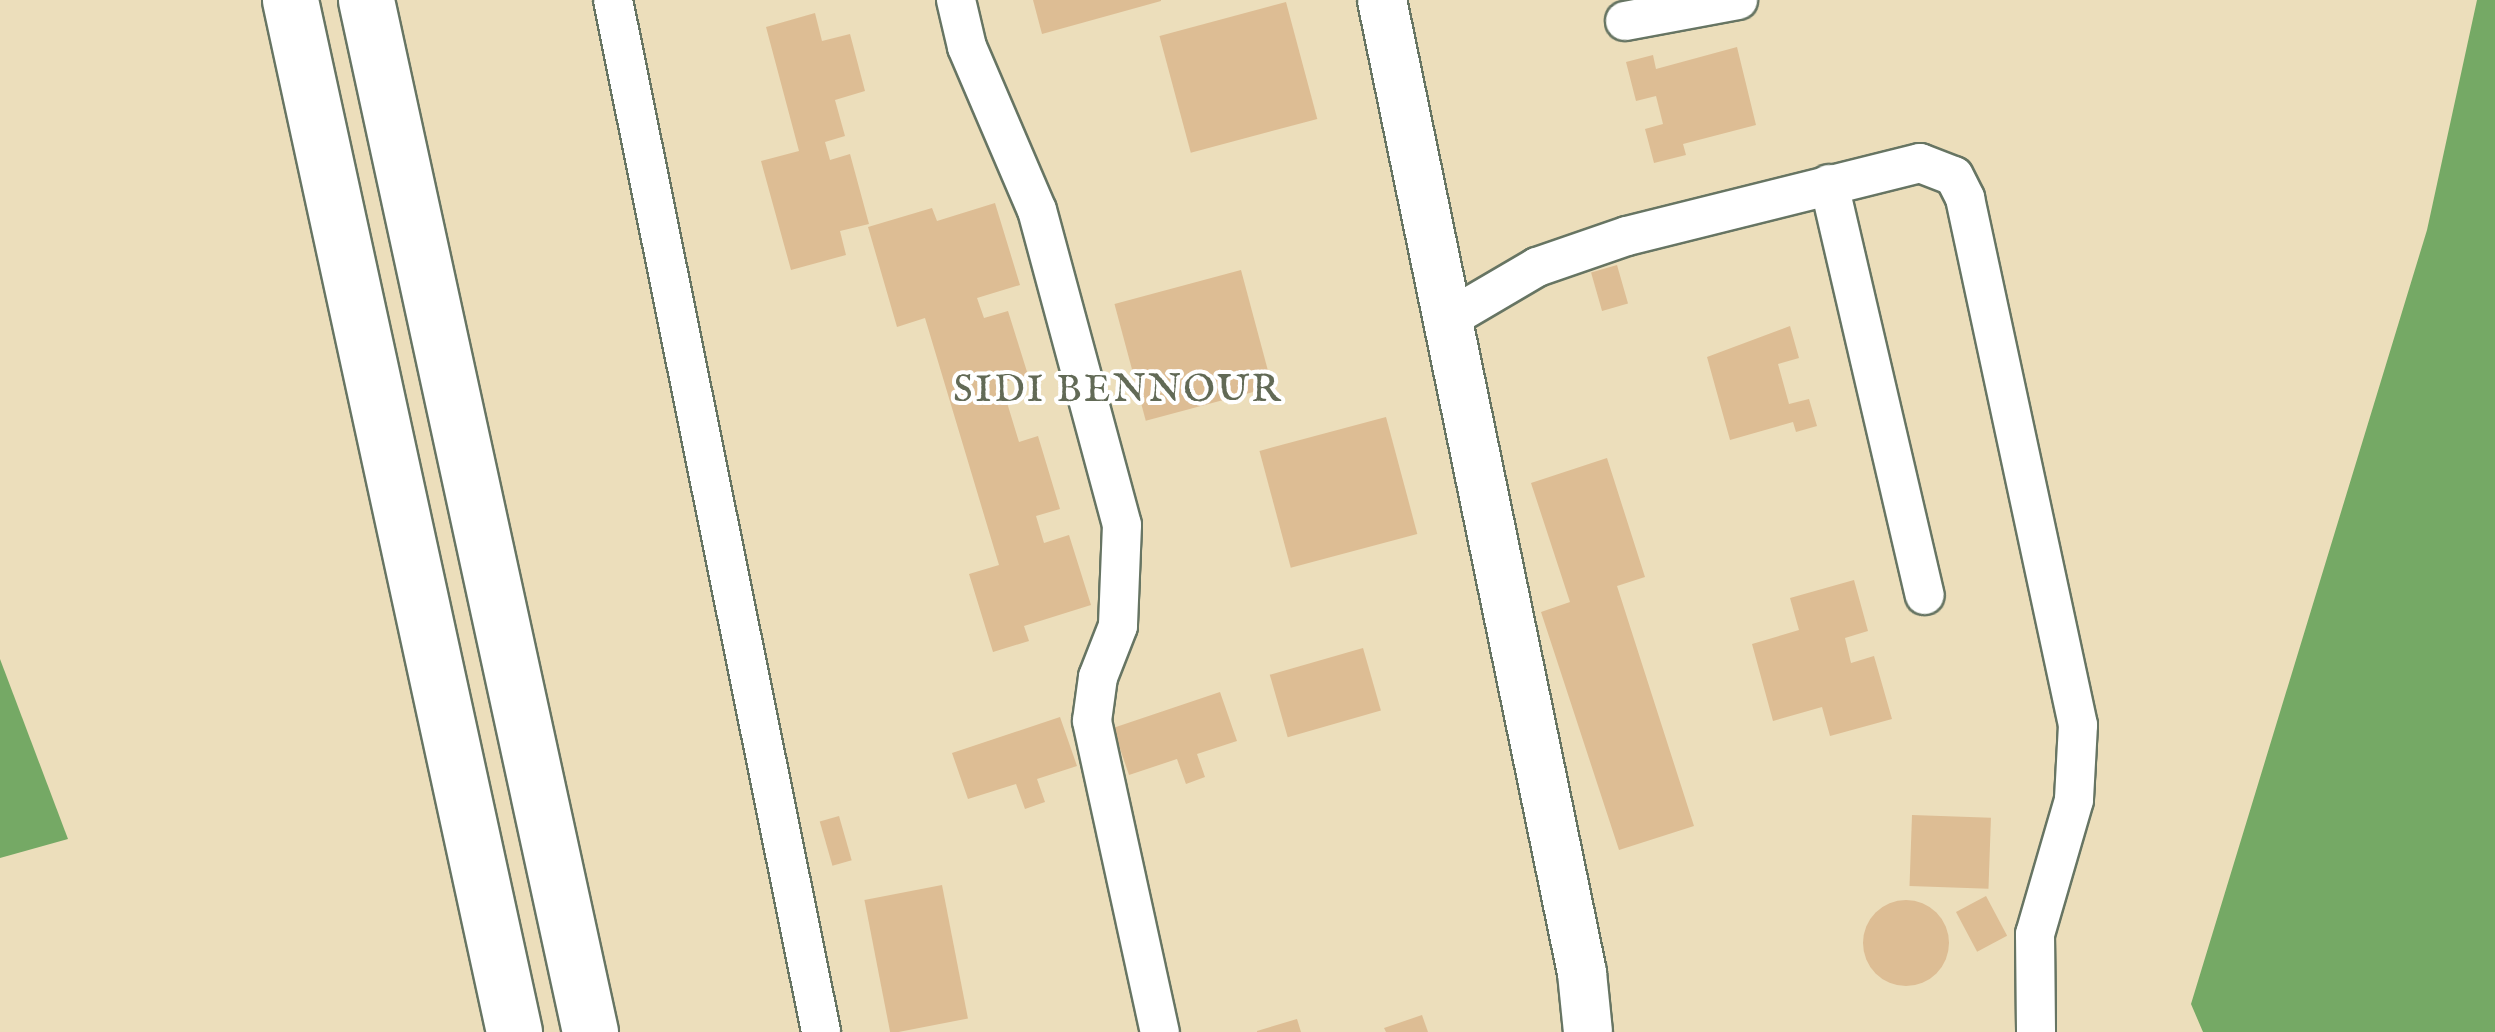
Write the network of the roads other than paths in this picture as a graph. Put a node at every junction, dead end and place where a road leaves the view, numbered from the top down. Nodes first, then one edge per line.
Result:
1 (290, 0) edge
2 (366, 0) edge
3 (613, 0) edge
4 (956, 0) edge
5 (1382, 0) edge
6 (1738, 0) edge
7 (1625, 21) dead end
8 (1828, 184) junction
9 (1445, 321) junction
10 (1925, 595) dead end
11 (514, 1032) edge
12 (590, 1032) edge
13 (822, 1032) edge
14 (1160, 1032) edge
15 (1588, 1032) edge
16 (2036, 1032) edge

1 - 11 main road
2 - 12 main road
3 - 13 street
4 - 14 street
5 - 9 street
6 - 7 street
8 - 9 street
8 - 10 street
8 - 16 street
9 - 15 street

